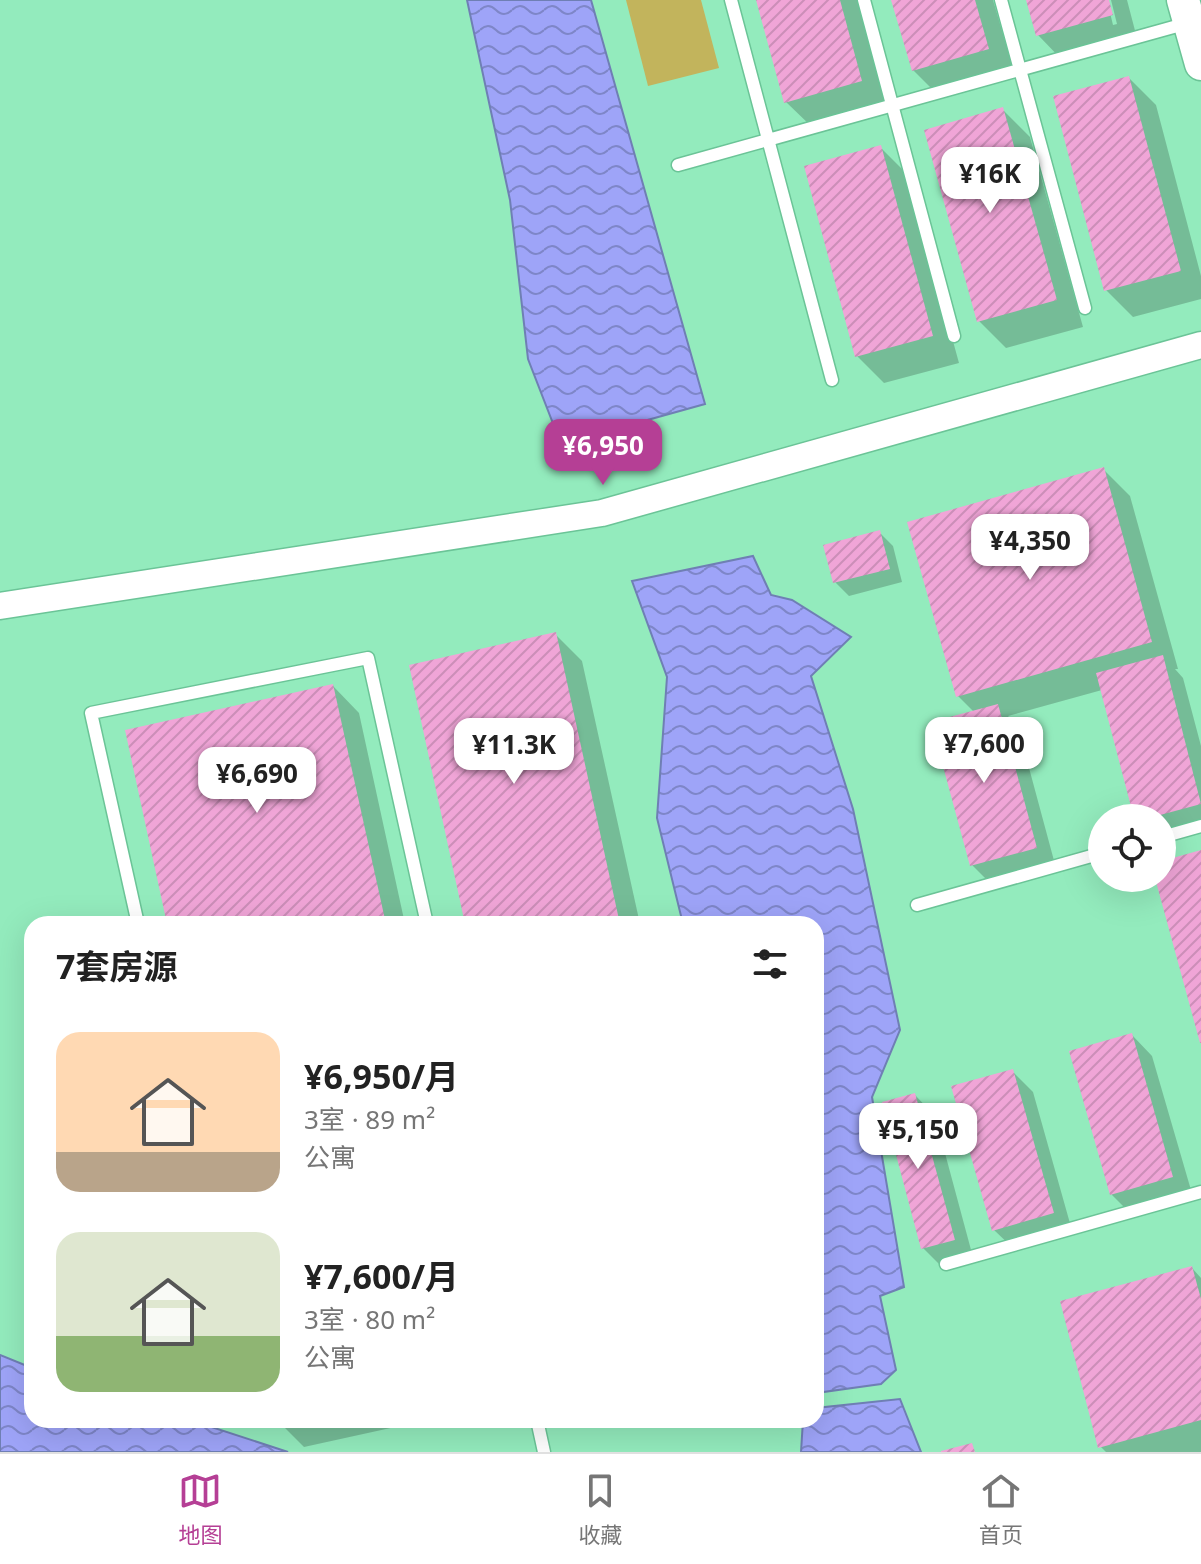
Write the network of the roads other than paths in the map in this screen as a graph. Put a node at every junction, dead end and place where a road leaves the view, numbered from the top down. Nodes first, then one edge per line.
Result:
1 (731, 0) edge
2 (864, 0) edge
3 (1001, 0) edge
4 (1186, 11) edge
5 (1201, 64) edge
6 (1020, 70) junction
7 (892, 105) junction
8 (768, 140) junction
9 (678, 165) dead end
10 (1085, 308) dead end
11 (954, 336) dead end
12 (1201, 345) edge
13 (832, 380) dead end
14 (0, 606) edge
15 (1201, 826) edge
16 (1176, 833) edge
17 (1088, 857) edge
18 (917, 905) dead end
19 (136, 916) edge
20 (425, 916) edge
21 (1201, 1192) edge
22 (946, 1264) dead end
23 (539, 1428) edge
24 (544, 1452) edge

1 - 8 lane
2 - 7 lane
3 - 6 lane
4 - 5 street
4 - 6 lane
6 - 7 lane
6 - 10 lane
7 - 8 lane
7 - 11 lane
8 - 9 lane
8 - 13 lane
12 - 14 street
15 - 16 lane
17 - 18 lane
19 - 20 lane
21 - 22 lane
23 - 24 lane

